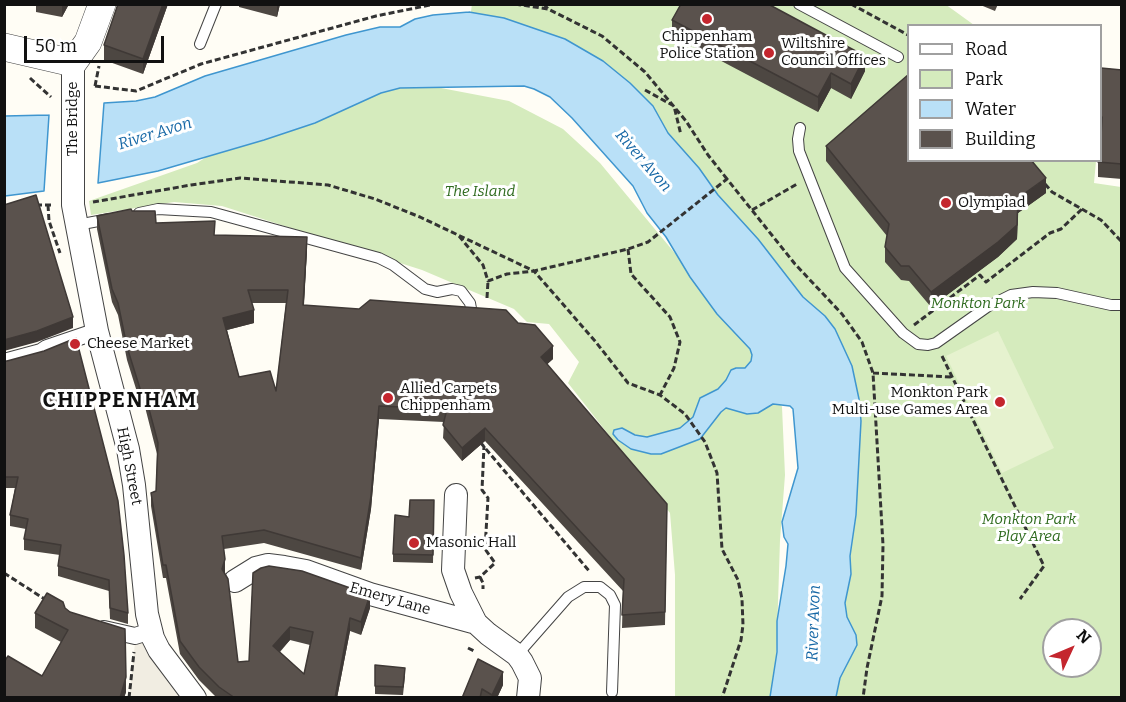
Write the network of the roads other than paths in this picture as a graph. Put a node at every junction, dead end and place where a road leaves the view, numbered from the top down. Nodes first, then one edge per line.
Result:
1 (102, 4) edge
2 (216, 4) edge
3 (799, 4) edge
4 (200, 44) dead end
5 (4, 48) edge
6 (898, 57) dead end
7 (73, 63) junction
8 (800, 128) dead end
9 (74, 209) junction
10 (1122, 305) edge
11 (472, 314) edge
12 (97, 331) junction
13 (4, 362) edge
14 (456, 495) dead end
15 (235, 581) dead end
16 (86, 622) edge
17 (476, 623) junction
18 (151, 631) junction
19 (517, 655) junction
20 (612, 692) dead end
21 (195, 698) edge
22 (528, 698) edge

1 - 7 street, The Bridge
2 - 4 lane
3 - 6 lane
5 - 7 street
7 - 9 street, The Bridge
8 - 10 lane
9 - 11 lane
9 - 12 street, High Street
12 - 13 street
12 - 18 street, High Street
14 - 17 street, Emery Lane
15 - 17 street, Emery Lane
16 - 18 street
17 - 19 street, Emery Lane
18 - 21 street, High Street
19 - 20 lane
19 - 22 street, Emery Lane

